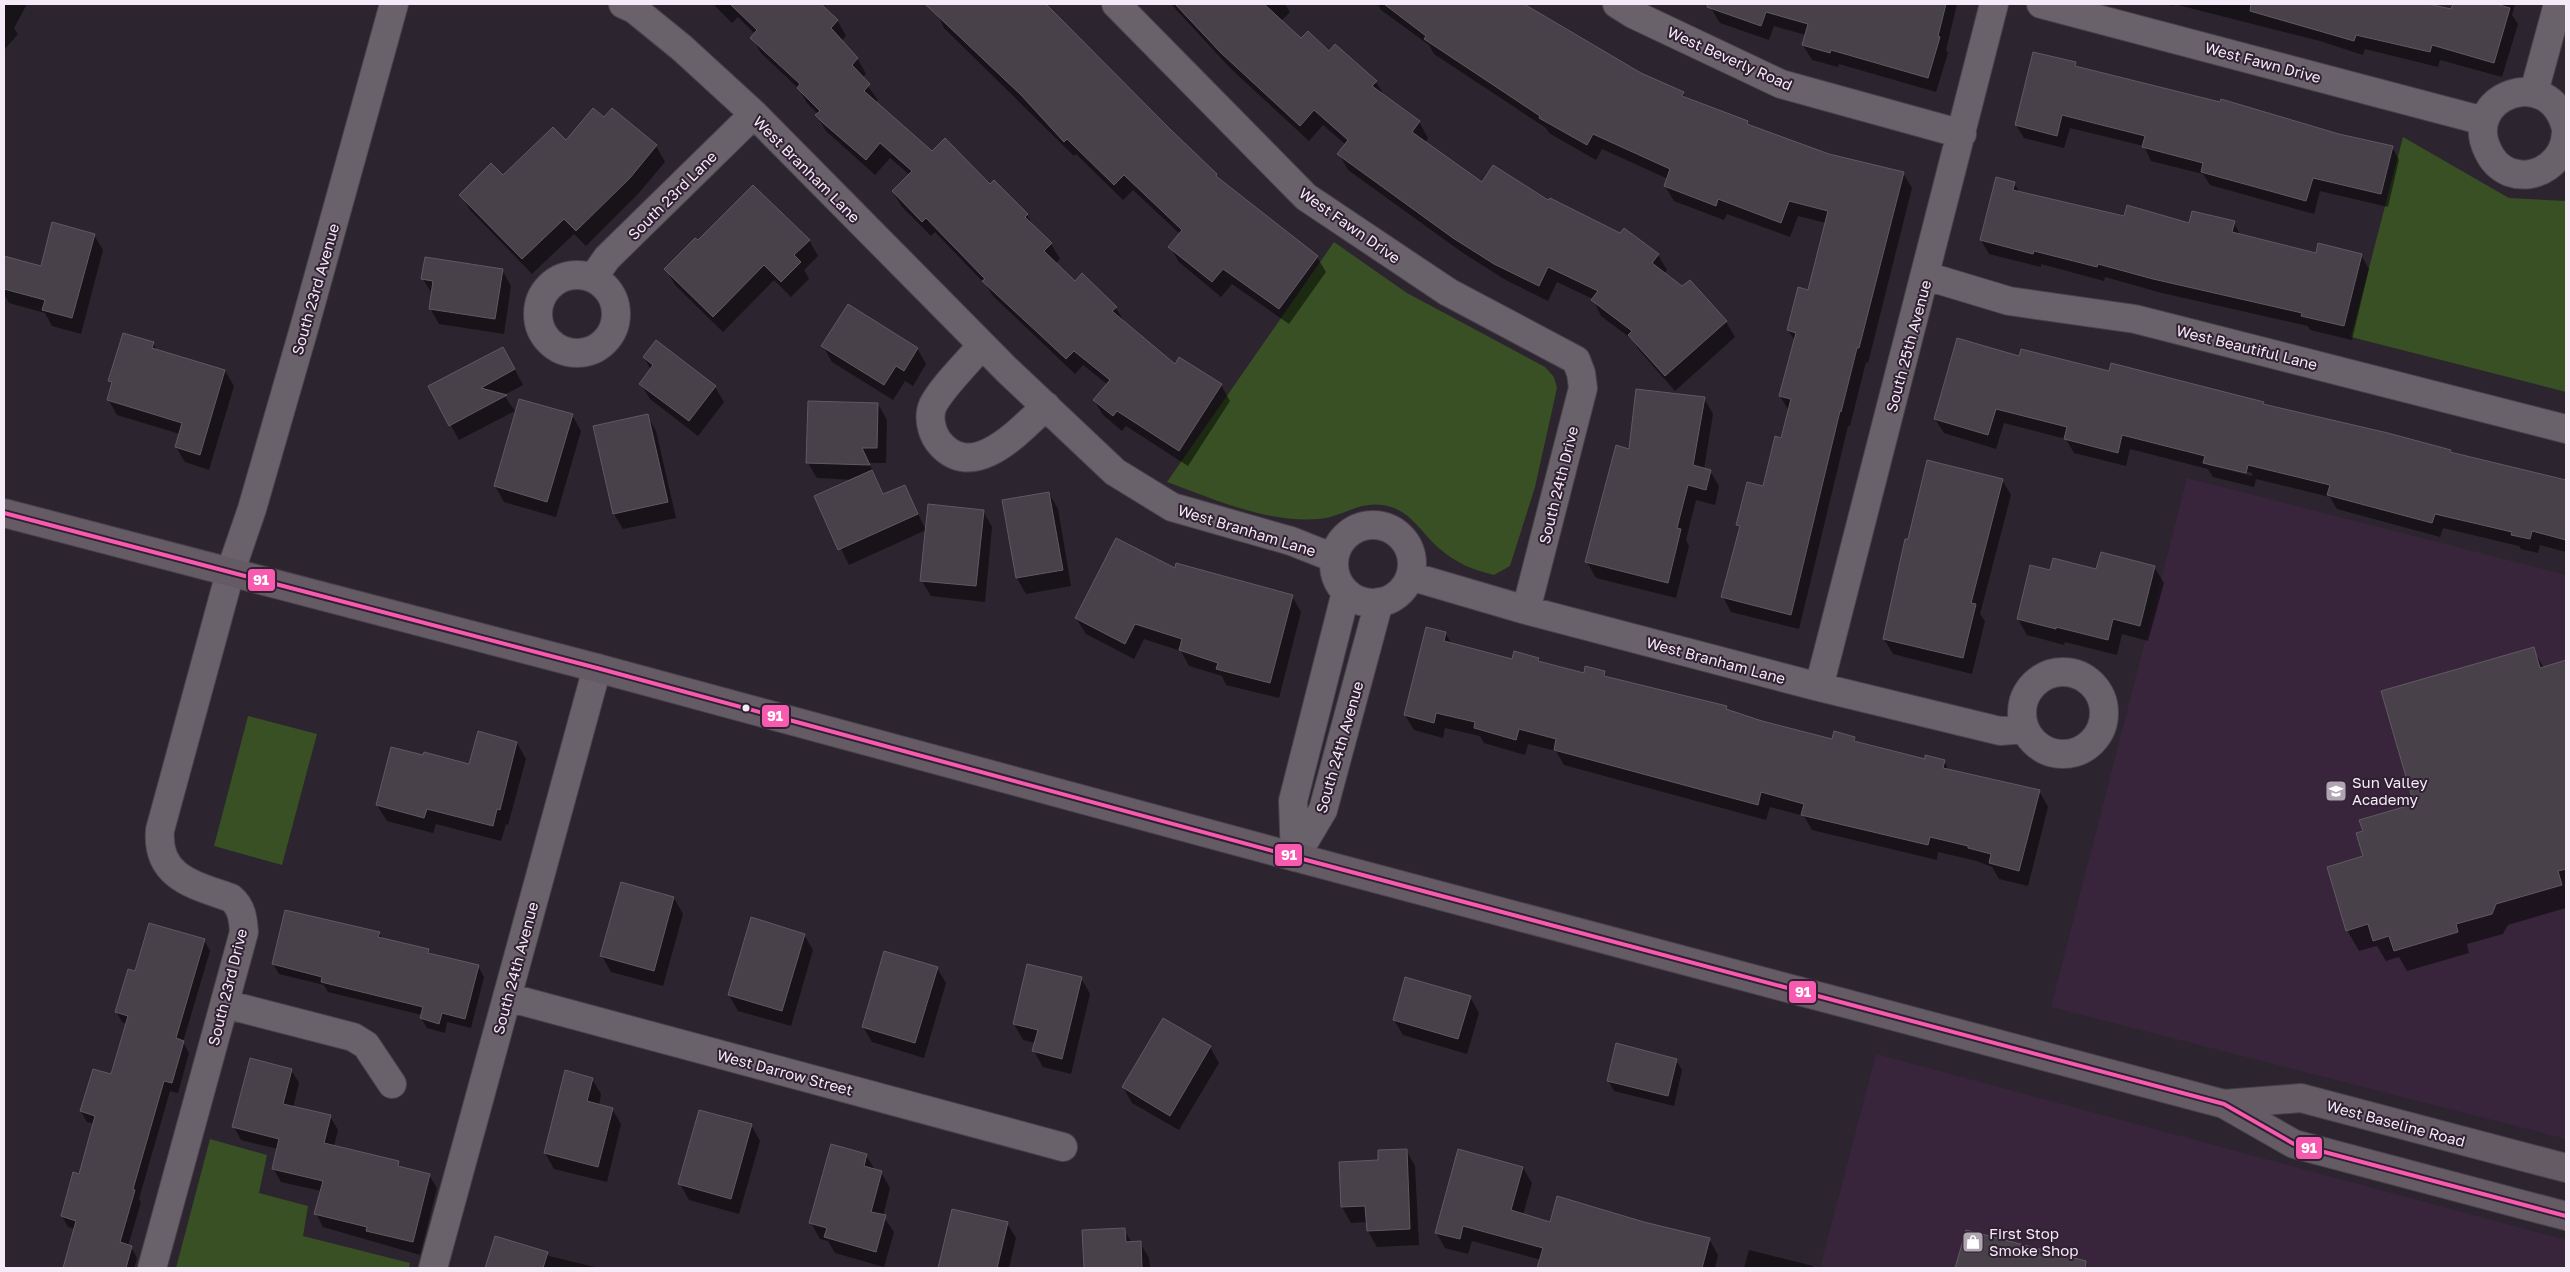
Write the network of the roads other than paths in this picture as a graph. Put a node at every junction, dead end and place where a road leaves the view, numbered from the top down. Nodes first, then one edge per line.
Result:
1 (394, 4) edge
2 (1116, 4) edge
3 (1994, 4) edge
4 (2041, 4) edge
5 (2558, 4) edge
6 (632, 6) edge
7 (1630, 7) edge
8 (2534, 92) junction
9 (754, 114) junction
10 (2484, 121) junction
11 (2566, 128) edge
12 (2566, 133) edge
13 (1962, 134) junction
14 (2566, 139) edge
15 (1926, 276) junction
16 (593, 278) dead end
17 (982, 345) junction
18 (1576, 360) joint
19 (1046, 406) junction
20 (2566, 429) edge
21 (4, 514) edge
22 (1334, 558) junction
23 (230, 573) junction
24 (1410, 576) junction
25 (1346, 592) junction
26 (1379, 602) junction
27 (1526, 610) junction
28 (597, 668) junction
29 (1819, 687) junction
30 (2025, 729) dead end
31 (1295, 857) junction
32 (507, 997) junction
33 (225, 1004) junction
34 (392, 1084) dead end
35 (2224, 1104) junction
36 (1062, 1147) dead end
37 (2566, 1168) edge
38 (2566, 1216) edge
39 (152, 1268) edge
40 (433, 1268) edge

1 - 23 street, South 23rd Avenue
2 - 18 street, West Fawn Drive
3 - 13 street, South 25th Avenue
4 - 10 street, West Fawn Drive
5 - 8 street
6 - 9 street, West Branham Lane
7 - 13 street, West Beverly Road
8 - 10 street
8 - 11 street
9 - 16 street, South 23rd Lane
9 - 17 street, West Branham Lane
10 - 14 street
12 - 14 street
13 - 15 street, South 25th Avenue
15 - 20 street, West Beautiful Lane
15 - 29 street, South 25th Avenue
17 - 19 street, West Branham Lane
17 - 19 street
18 - 27 street, South 24th Drive
19 - 22 street, West Branham Lane
21 - 23 main road, West Baseline Road
22 - 24 street
22 - 25 street
23 - 28 main road, West Baseline Road
23 - 33 street, South 23rd Drive
24 - 26 street
24 - 27 street, West Branham Lane
25 - 26 street
25 - 31 street, South 24th Avenue
26 - 31 street, South 24th Avenue
27 - 29 street, West Branham Lane
28 - 31 main road, West Baseline Road
28 - 32 street, South 24th Avenue
29 - 30 street, West Branham Lane
31 - 35 main road, West Baseline Road
32 - 36 street, West Darrow Street
32 - 40 street, South 24th Avenue
33 - 34 street
33 - 39 street, South 23rd Drive
35 - 37 main road, West Baseline Road
35 - 38 main road, West Baseline Road

